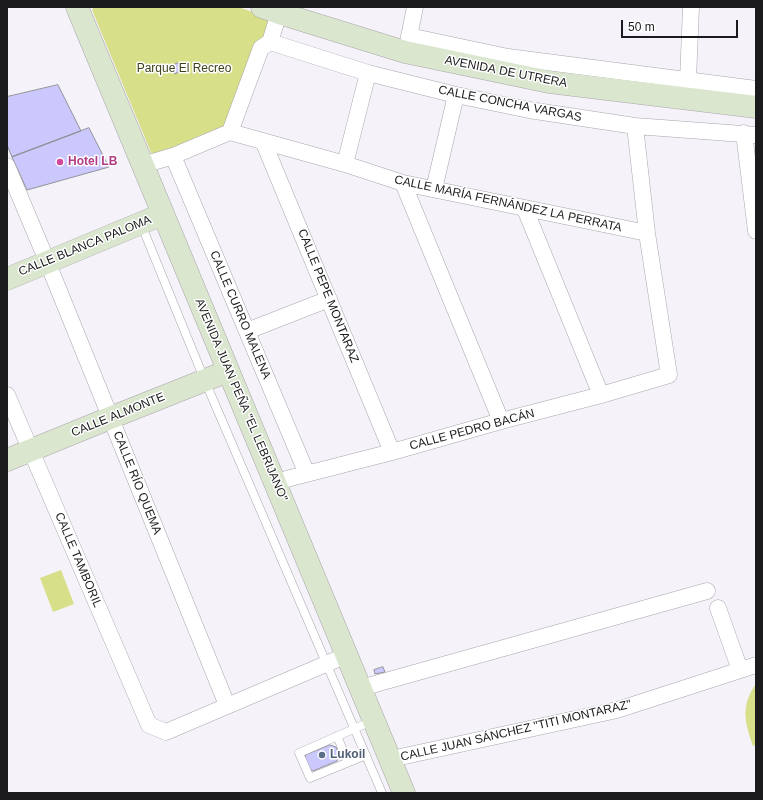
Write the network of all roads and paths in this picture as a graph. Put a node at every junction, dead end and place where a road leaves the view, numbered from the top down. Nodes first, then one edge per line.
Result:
1 (77, 7) edge
2 (415, 7) edge
3 (691, 7) edge
4 (270, 10) edge
5 (270, 42) junction
6 (407, 44) junction
7 (368, 73) junction
8 (688, 80) junction
9 (756, 89) edge
10 (456, 96) junction
11 (756, 107) edge
12 (635, 126) junction
13 (230, 132) junction
14 (750, 134) edge
15 (263, 141) junction
16 (172, 156) junction
17 (345, 164) junction
18 (143, 165) junction
19 (7, 166) edge
20 (11, 183) edge
21 (403, 183) junction
22 (434, 189) junction
23 (525, 209) junction
24 (163, 214) junction
25 (141, 223) junction
26 (756, 231) edge
27 (647, 233) junction
28 (47, 261) junction
29 (7, 279) edge
30 (328, 299) junction
31 (247, 331) junction
32 (228, 371) junction
33 (205, 381) junction
34 (7, 395) edge
35 (601, 395) junction
36 (110, 418) junction
37 (501, 421) junction
38 (30, 451) junction
39 (392, 452) junction
40 (7, 460) edge
41 (307, 474) junction
42 (275, 482) junction
43 (707, 591) dead end
44 (718, 608) dead end
45 (347, 654) junction
46 (326, 663) junction
47 (756, 665) edge
48 (740, 670) junction
49 (361, 688) junction
50 (227, 706) junction
51 (365, 724) junction
52 (338, 736) junction
53 (366, 755) junction
54 (391, 759) junction
55 (348, 762) junction
56 (382, 793) edge
57 (404, 793) edge

1 - 18 street, AVENIDA JUAN PEÑA "EL LEBRIJANO"
2 - 6 street
3 - 8 street
4 - 5 street
4 - 6 street, AVENIDA DE UTRERA
5 - 7 street, CALLE CONCHA VARGAS
5 - 13 street
6 - 8 street, AVENIDA DE UTRERA
6 - 11 street, AVENIDA DE UTRERA
7 - 10 street, CALLE CONCHA VARGAS
7 - 17 street
8 - 9 street, AVENIDA DE UTRERA
10 - 12 street, CALLE CONCHA VARGAS
10 - 22 street
12 - 14 street, CALLE CONCHA VARGAS
12 - 27 street
13 - 15 street, CALLE MARÍA FERNÁNDEZ LA PERRATA
13 - 16 street
14 - 26 street
15 - 17 street, CALLE MARÍA FERNÁNDEZ LA PERRATA
15 - 30 street, CALLE PEPE MONTARAZ
16 - 18 street
16 - 31 street, CALLE CURRO MALENA
17 - 21 street, CALLE MARÍA FERNÁNDEZ LA PERRATA
18 - 24 street, AVENIDA JUAN PEÑA "EL LEBRIJANO"
19 - 20 street, CALLE RÍO QUEMA
20 - 28 street, CALLE RÍO QUEMA
21 - 22 street, CALLE MARÍA FERNÁNDEZ LA PERRATA
21 - 37 street
22 - 23 street, CALLE MARÍA FERNÁNDEZ LA PERRATA
23 - 27 street, CALLE MARÍA FERNÁNDEZ LA PERRATA
23 - 35 street
24 - 25 street, CALLE BLANCA PALOMA
24 - 32 street, AVENIDA JUAN PEÑA "EL LEBRIJANO"
25 - 28 street, CALLE BLANCA PALOMA
25 - 33 lane, AVENIDA JUAN PEÑA "EL LEBRIJANO"
27 - 35 street, CALLE PEDRO BACÁN
28 - 29 street, CALLE BLANCA PALOMA
28 - 36 street, CALLE RÍO QUEMA
30 - 31 street
30 - 39 street, CALLE PEPE MONTARAZ
31 - 41 street, CALLE CURRO MALENA
32 - 33 street, CALLE ALMONTE
32 - 42 street, AVENIDA JUAN PEÑA "EL LEBRIJANO"
33 - 36 street, CALLE ALMONTE
33 - 46 lane, AVENIDA JUAN PEÑA "EL LEBRIJANO"
34 - 38 street, CALLE TAMBORIL
35 - 37 street, CALLE PEDRO BACÁN
36 - 38 street, CALLE ALMONTE
36 - 50 street, CALLE RÍO QUEMA
37 - 39 street, CALLE PEDRO BACÁN
38 - 40 street, CALLE ALMONTE
38 - 50 street, CALLE TAMBORIL
39 - 41 street, CALLE PEDRO BACÁN
41 - 42 street, CALLE PEDRO BACÁN
42 - 45 street, AVENIDA JUAN PEÑA "EL LEBRIJANO"
43 - 49 street
44 - 48 street
45 - 46 street
45 - 49 street, AVENIDA JUAN PEÑA "EL LEBRIJANO"
46 - 50 street
46 - 51 lane, AVENIDA JUAN PEÑA "EL LEBRIJANO"
47 - 48 street, CALLE JUAN SÁNCHEZ "TITI MONTARAZ"
48 - 54 street, CALLE JUAN SÁNCHEZ "TITI MONTARAZ"
49 - 51 street, AVENIDA JUAN PEÑA "EL LEBRIJANO"
51 - 52 lane
51 - 53 lane, AVENIDA JUAN PEÑA "EL LEBRIJANO"
51 - 54 street, AVENIDA JUAN PEÑA "EL LEBRIJANO"
52 - 55 lane
52 - 55 lane
53 - 55 lane
53 - 56 lane, AVENIDA JUAN PEÑA "EL LEBRIJANO"
54 - 57 street, AVENIDA JUAN PEÑA "EL LEBRIJANO"

